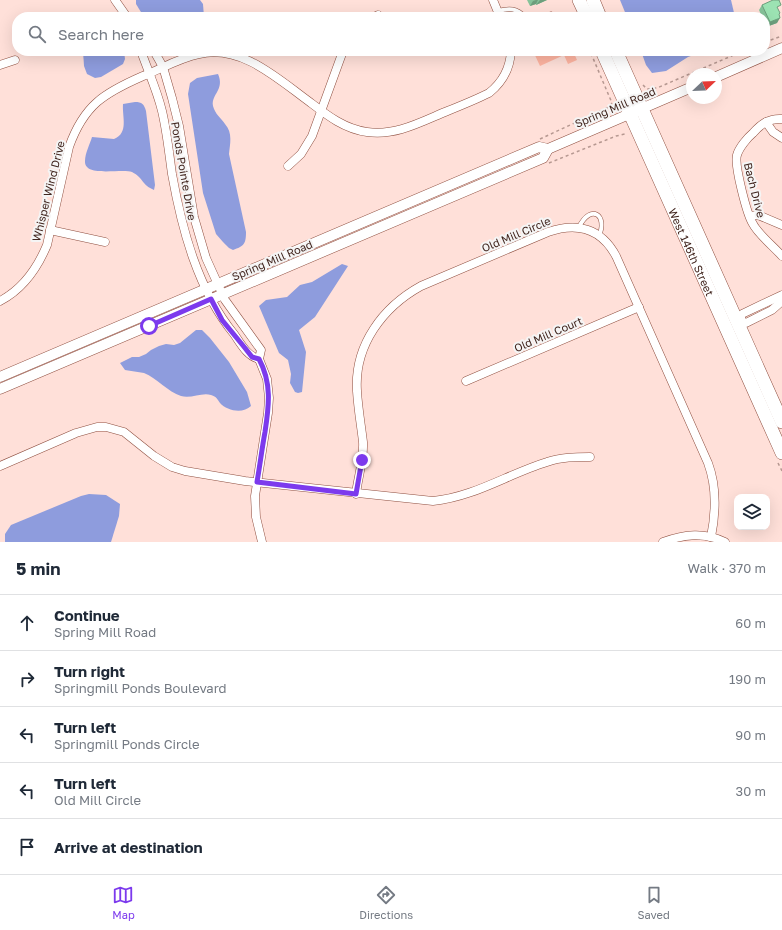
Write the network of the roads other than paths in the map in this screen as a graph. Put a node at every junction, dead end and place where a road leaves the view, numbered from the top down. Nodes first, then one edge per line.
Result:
1 (115, 0) edge
2 (493, 0) edge
3 (579, 0) edge
4 (593, 0) edge
5 (123, 12) edge
6 (498, 12) edge
7 (503, 12) edge
8 (521, 12) edge
9 (585, 12) edge
10 (598, 12) edge
11 (782, 48) edge
12 (770, 53) edge
13 (143, 56) edge
14 (157, 56) edge
15 (190, 56) edge
16 (234, 56) edge
17 (341, 56) edge
18 (510, 56) edge
19 (605, 56) edge
20 (618, 56) edge
21 (763, 56) edge
22 (15, 60) dead end
23 (0, 65) edge
24 (163, 67) junction
25 (150, 73) junction
26 (722, 73) edge
27 (686, 90) edge
28 (322, 112) junction
29 (635, 112) junction
30 (782, 119) edge
31 (766, 122) junction
32 (782, 138) edge
33 (288, 166) dead end
34 (750, 216) junction
35 (782, 225) edge
36 (579, 228) junction
37 (50, 230) junction
38 (599, 236) junction
39 (105, 242) dead end
40 (782, 256) edge
41 (220, 290) junction
42 (209, 294) junction
43 (782, 295) edge
44 (0, 301) edge
45 (782, 301) edge
46 (639, 307) junction
47 (734, 323) junction
48 (259, 359) junction
49 (0, 377) edge
50 (466, 381) dead end
51 (0, 389) edge
52 (782, 422) edge
53 (782, 453) edge
54 (590, 457) dead end
55 (0, 466) edge
56 (257, 482) junction
57 (356, 494) junction
58 (711, 537) junction
59 (262, 542) edge
60 (664, 542) edge
61 (725, 542) edge

1 - 5 street
2 - 6 street
3 - 9 main road
4 - 10 main road
7 - 8 lane
11 - 12 street
13 - 25 street, Ponds Pointe Drive
14 - 24 street, Ponds Pointe Drive
15 - 24 street, Whisper Wind Drive
16 - 28 street, Whisper Wind Drive
17 - 28 street
18 - 28 street, Whisper Wind Drive
19 - 29 main road, West 146th Street
20 - 29 main road, West 146th Street
21 - 26 street
22 - 23 street
24 - 25 street, Whisper Wind Drive
24 - 41 street, Ponds Pointe Drive
25 - 37 street, Whisper Wind Drive
25 - 42 street, Ponds Pointe Drive
27 - 29 street, Spring Mill Road
28 - 33 street
29 - 41 street, Spring Mill Road
29 - 47 main road, West 146th Street
30 - 31 street, Bach Drive
31 - 32 street
31 - 34 street, Bach Drive
34 - 35 street
34 - 40 street, Bach Drive
36 - 38 street, Old Mill Circle
36 - 38 lane
36 - 57 street, Old Mill Circle
37 - 39 street
37 - 44 street, Whisper Wind Drive
38 - 46 street, Old Mill Circle
41 - 42 street, Spring Mill Road
41 - 48 street, Ponds Pointe Drive
42 - 48 street, Ponds Pointe Drive
42 - 49 street, Spring Mill Road
42 - 51 street, Spring Mill Road
43 - 47 street
45 - 47 street
46 - 50 street, Old Mill Court
46 - 58 street, Old Mill Circle
47 - 52 main road, West 146th Street
47 - 53 main road, West 146th Street
48 - 56 street, Ponds Pointe Drive
54 - 57 street
55 - 56 street
56 - 57 street
56 - 59 street, Ponds Pointe Drive
58 - 60 street
58 - 61 street

